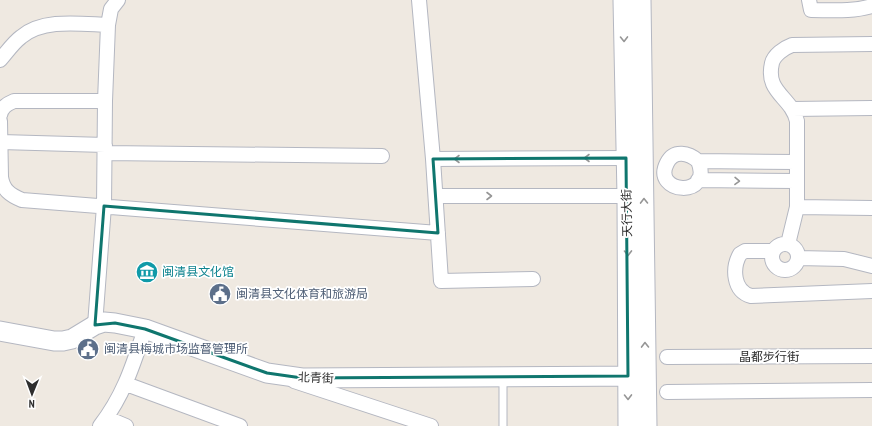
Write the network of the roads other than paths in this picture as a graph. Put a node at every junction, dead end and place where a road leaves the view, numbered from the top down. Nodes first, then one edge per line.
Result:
1 (118, 0) edge
2 (419, 0) edge
3 (623, 0) edge
4 (641, 0) edge
5 (809, 0) edge
6 (872, 6) edge
7 (108, 24) junction
8 (872, 44) edge
9 (0, 60) edge
10 (105, 101) junction
11 (872, 108) edge
12 (792, 109) junction
13 (0, 115) edge
14 (0, 121) edge
15 (1, 142) junction
16 (105, 149) junction
17 (382, 156) dead end
18 (433, 159) junction
19 (635, 159) junction
20 (668, 161) junction
21 (698, 161) junction
22 (797, 162) junction
23 (644, 180) junction
24 (667, 180) junction
25 (698, 180) junction
26 (797, 181) junction
27 (436, 196) junction
28 (627, 196) junction
29 (104, 206) junction
30 (797, 207) junction
31 (872, 208) edge
32 (438, 233) junction
33 (788, 244) junction
34 (773, 251) junction
35 (798, 258) junction
36 (872, 266) edge
37 (533, 279) dead end
38 (872, 291) edge
39 (95, 325) junction
40 (145, 329) junction
41 (0, 331) edge
42 (872, 356) edge
43 (667, 357) dead end
44 (268, 373) junction
45 (637, 376) junction
46 (502, 377) junction
47 (126, 384) junction
48 (872, 390) edge
49 (667, 392) dead end
50 (103, 422) edge
51 (126, 426) edge
52 (240, 426) edge
53 (431, 426) edge
54 (503, 426) edge
55 (628, 426) edge
56 (646, 426) edge

1 - 7 street
2 - 18 street
3 -> 19 main road, 天行大街
4 - 19 main road
5 - 6 street
7 - 9 street
7 - 10 street
8 - 12 street
10 - 13 street
10 - 16 street
11 - 12 street
12 - 22 street
14 - 15 street
15 - 16 street
15 - 29 street
16 - 17 street
16 - 29 street
19 -> 18 street
18 - 27 street
19 - 20 street
19 - 23 main road
19 - 28 main road, 天行大街
20 - 21 street
20 - 24 street
21 - 22 street
21 - 25 street
22 - 26 street
23 - 24 street
45 -> 23 main road
24 - 25 street
25 -> 26 street
26 - 30 street
27 -> 28 street
27 - 32 street
28 -> 45 main road, 天行大街
29 - 32 street
29 - 39 street
30 - 31 street
30 - 33 street
32 - 37 street
33 - 34 street
33 - 35 street
34 - 35 street
34 - 38 street
35 - 36 street
39 - 40 main road, 北青街
39 - 41 main road, 北青街
40 - 44 main road, 北青街
40 - 47 street
42 - 43 street, 晶都步行街
44 - 46 main road, 北青街
44 - 53 street
45 - 46 main road, 北青街
45 -> 55 main road, 天行大街
45 - 56 main road
46 - 54 lane
47 - 50 street
47 - 52 street
48 - 49 street
50 - 51 street

